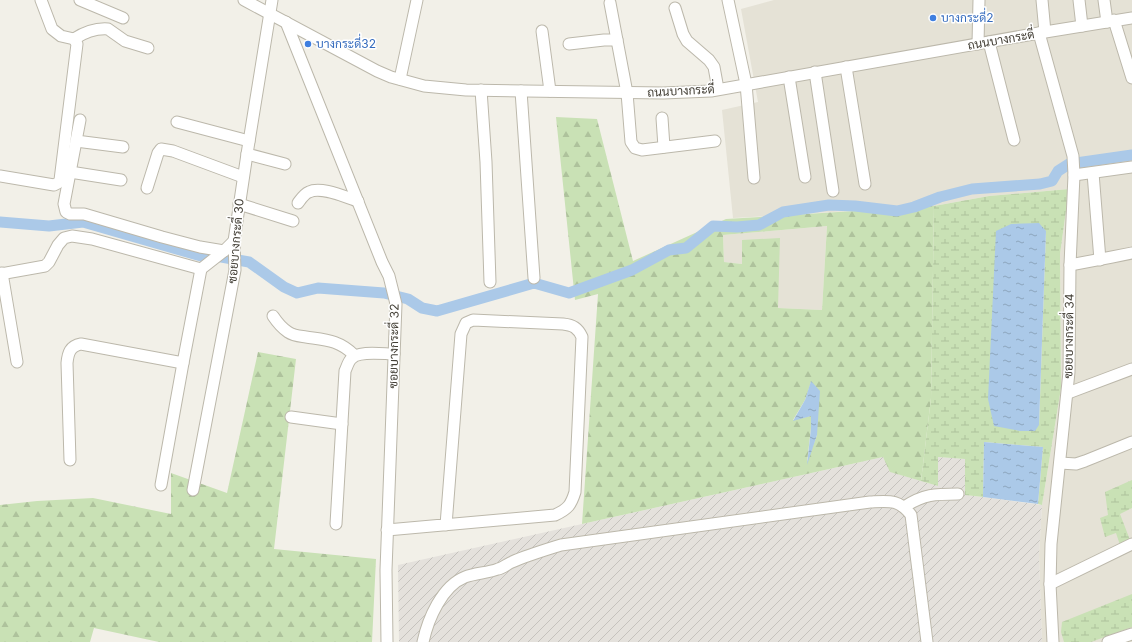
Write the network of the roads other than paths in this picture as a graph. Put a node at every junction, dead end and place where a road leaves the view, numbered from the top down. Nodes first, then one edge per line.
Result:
1 (41, 0) edge
2 (80, 0) edge
3 (244, 0) edge
4 (272, 0) edge
5 (417, 0) edge
6 (731, 0) edge
7 (978, 0) edge
8 (1042, 0) edge
9 (1079, 0) edge
10 (1104, 0) edge
11 (610, 3) dead end
12 (675, 8) dead end
13 (269, 14) junction
14 (123, 18) dead end
15 (1132, 18) edge
16 (1110, 21) junction
17 (286, 22) junction
18 (1082, 26) junction
19 (542, 31) dead end
20 (1042, 33) junction
21 (74, 40) junction
22 (617, 40) junction
23 (989, 42) junction
24 (569, 44) dead end
25 (978, 44) junction
26 (148, 48) dead end
27 (846, 67) junction
28 (815, 72) junction
29 (789, 76) junction
30 (1132, 78) edge
31 (400, 79) junction
32 (746, 84) junction
33 (718, 89) junction
34 (481, 90) junction
35 (521, 91) junction
36 (550, 92) junction
37 (627, 93) junction
38 (662, 118) dead end
39 (80, 120) dead end
40 (177, 122) dead end
41 (1014, 140) dead end
42 (249, 141) junction
43 (715, 141) dead end
44 (76, 142) junction
45 (123, 147) dead end
46 (664, 147) junction
47 (247, 154) junction
48 (285, 164) dead end
49 (1074, 166) junction
50 (1132, 167) edge
51 (70, 172) junction
52 (1093, 173) junction
53 (0, 176) edge
54 (805, 177) dead end
55 (243, 178) junction
56 (754, 178) dead end
57 (121, 180) dead end
58 (865, 184) dead end
59 (146, 188) dead end
60 (833, 191) dead end
61 (358, 201) junction
62 (298, 203) dead end
63 (239, 204) junction
64 (293, 221) dead end
65 (234, 241) junction
66 (1132, 253) edge
67 (1100, 260) junction
68 (213, 261) junction
69 (1070, 265) junction
70 (1, 274) edge
71 (534, 278) dead end
72 (490, 282) dead end
73 (273, 316) dead end
74 (394, 354) junction
75 (354, 355) junction
76 (17, 362) dead end
77 (183, 363) junction
78 (1132, 369) edge
79 (1068, 393) junction
80 (291, 417) dead end
81 (342, 424) junction
82 (1132, 442) edge
83 (70, 460) dead end
84 (1060, 463) junction
85 (161, 485) dead end
86 (193, 490) dead end
87 (958, 494) dead end
88 (904, 506) junction
89 (336, 524) dead end
90 (446, 525) junction
91 (387, 530) junction
92 (1132, 544) edge
93 (1050, 584) junction
94 (1132, 634) edge
95 (387, 642) edge
96 (423, 642) edge
97 (927, 642) edge
98 (1052, 642) edge
99 (1108, 642) edge

1 - 21 street
2 - 14 street
3 - 13 street, ถนนบางกระดี่
4 - 13 street, ซอยบางกระดี่ 30
5 - 31 street
6 - 32 street
7 - 25 street
8 - 20 street, ซอยบางกระดี่ 34
9 - 18 street
10 - 16 street
11 - 22 street
12 - 33 street
13 - 17 street, ถนนบางกระดี่
13 - 42 street, ซอยบางกระดี่ 30
15 - 16 street, ถนนบางกระดี่
16 - 18 street, ถนนบางกระดี่
16 - 30 street
17 - 31 street, ถนนบางกระดี่
17 - 61 street, ซอยบางกระดี่ 32
18 - 20 street, ถนนบางกระดี่
19 - 36 street
20 - 23 street, ถนนบางกระดี่
20 - 49 street, ซอยบางกระดี่ 34
21 - 26 street
21 - 53 street
22 - 24 street
22 - 37 street
23 - 25 street, ถนนบางกระดี่
23 - 41 street
25 - 27 street, ถนนบางกระดี่
27 - 28 street, ถนนบางกระดี่
27 - 58 street
28 - 29 street, ถนนบางกระดี่
28 - 60 street
29 - 32 street, ถนนบางกระดี่
29 - 54 street
31 - 34 street, ถนนบางกระดี่
32 - 33 street, ถนนบางกระดี่
32 - 56 street
33 - 37 street, ถนนบางกระดี่
34 - 35 street, ถนนบางกระดี่
34 - 72 street
35 - 36 street, ถนนบางกระดี่
35 - 71 street
36 - 37 street, ถนนบางกระดี่
37 - 46 street
38 - 46 street
39 - 44 street
40 - 42 street
42 - 47 street, ซอยบางกระดี่ 30
43 - 46 street
44 - 45 street
44 - 51 street
47 - 48 street
47 - 55 street, ซอยบางกระดี่ 30
49 - 52 street
49 - 69 street, ซอยบางกระดี่ 34
50 - 52 street
51 - 57 street
51 - 68 street
52 - 67 street
55 - 59 street
55 - 63 street, ซอยบางกระดี่ 30
61 - 62 street
61 - 74 street, ซอยบางกระดี่ 32
63 - 64 street
63 - 65 street, ซอยบางกระดี่ 30
65 - 68 street
65 - 86 street, ซอยบางกระดี่ 30
66 - 67 street
67 - 69 street
68 - 70 street
68 - 77 street
69 - 79 street, ซอยบางกระดี่ 34
70 - 76 street
73 - 75 street
74 - 75 street
74 - 91 street, ซอยบางกระดี่ 32
75 - 81 street
77 - 83 street
77 - 85 street
78 - 79 street
79 - 84 street, ซอยบางกระดี่ 34
80 - 81 street
81 - 89 street
82 - 84 street
84 - 93 street, ซอยบางกระดี่ 34
87 - 88 street
88 - 96 street
88 - 97 street
90 - 90 street
90 - 91 street
91 - 95 street, ซอยบางกระดี่ 32
92 - 93 street
93 - 98 street, ซอยบางกระดี่ 34
94 - 99 street

